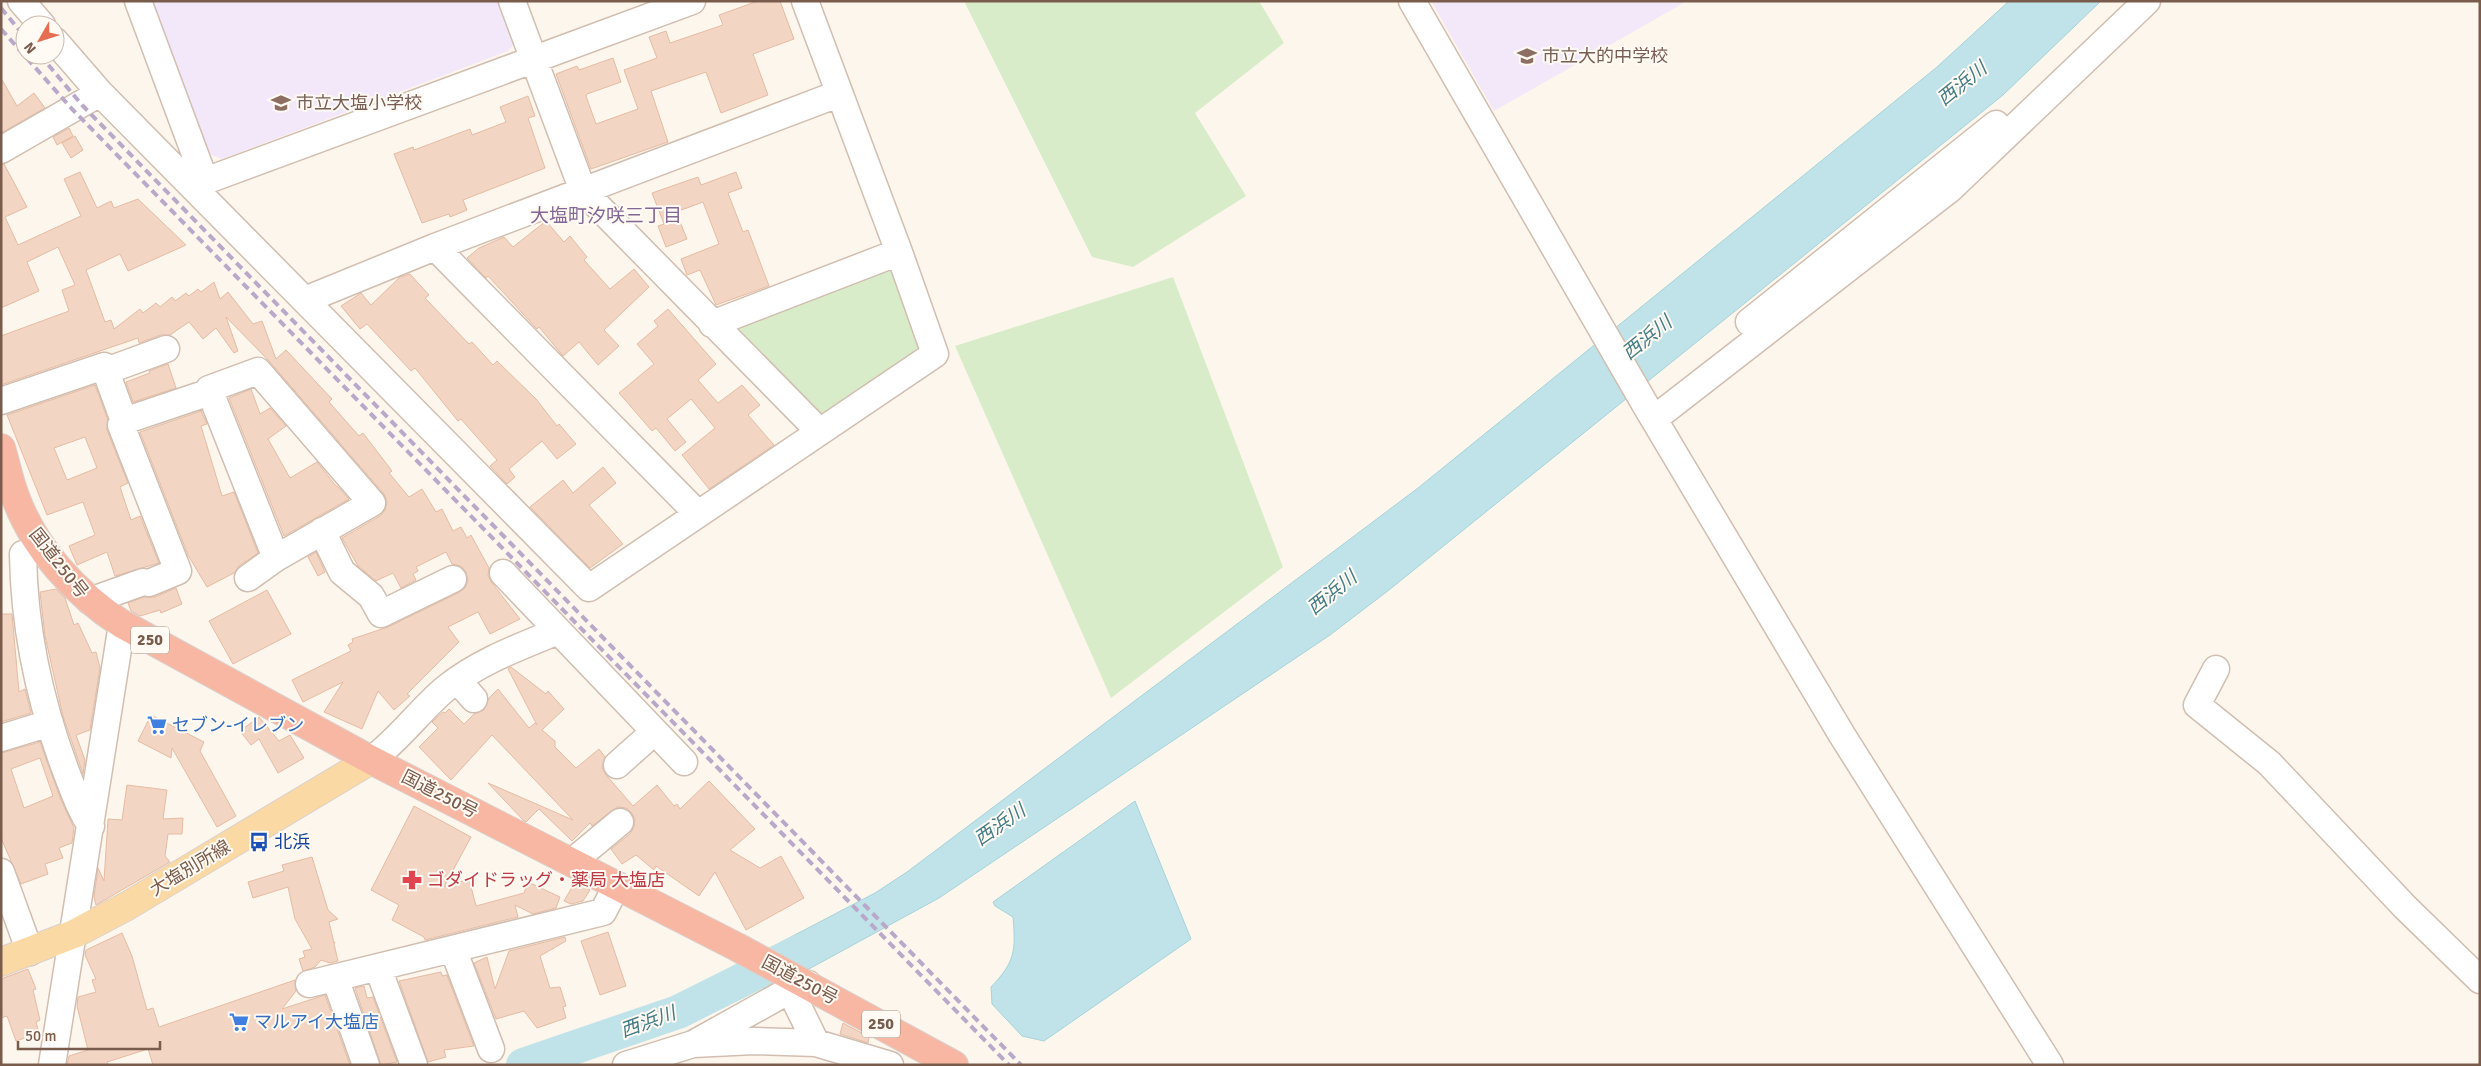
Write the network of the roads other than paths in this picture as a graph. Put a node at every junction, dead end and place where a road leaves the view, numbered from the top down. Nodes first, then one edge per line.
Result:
1 (21, 1) edge
2 (138, 1) edge
3 (512, 1) edge
4 (692, 1) edge
5 (805, 1) edge
6 (1412, 1) edge
7 (2129, 1) edge
8 (2146, 1) edge
9 (655, 8) edge
10 (33, 15) edge
11 (65, 52) edge
12 (535, 59) junction
13 (100, 93) junction
14 (838, 94) junction
15 (1, 150) edge
16 (199, 184) junction
17 (583, 191) junction
18 (435, 246) junction
19 (899, 252) junction
20 (305, 300) junction
21 (712, 324) junction
22 (166, 349) dead end
23 (106, 371) junction
24 (210, 392) junction
25 (1, 400) edge
26 (1650, 412) junction
27 (124, 421) junction
28 (819, 431) junction
29 (1, 448) edge
30 (698, 514) junction
31 (322, 531) junction
32 (22, 554) edge
33 (276, 558) junction
34 (503, 573) dead end
35 (248, 578) dead end
36 (440, 578) dead end
37 (90, 601) junction
38 (122, 624) junction
39 (558, 632) junction
40 (2216, 669) dead end
41 (457, 680) junction
42 (474, 699) dead end
43 (50, 723) junction
44 (654, 732) junction
45 (1, 738) edge
46 (371, 760) junction
47 (684, 762) dead end
48 (618, 765) dead end
49 (620, 822) dead end
50 (91, 826) junction
51 (572, 862) junction
52 (1, 872) edge
53 (617, 885) junction
54 (74, 934) junction
55 (453, 949) junction
56 (30, 952) junction
57 (1, 962) edge
58 (378, 968) junction
59 (336, 978) junction
60 (2480, 980) edge
61 (310, 984) dead end
62 (799, 987) junction
63 (816, 1043) junction
64 (693, 1044) junction
65 (491, 1049) dead end
66 (52, 1065) edge
67 (366, 1065) edge
68 (414, 1065) edge
69 (626, 1065) edge
70 (890, 1065) edge
71 (954, 1065) edge
72 (2050, 1065) edge

1 - 10 street
2 - 16 street
3 - 12 street
4 - 9 street
5 - 14 street
6 - 26 street
7 - 26 street
8 - 26 street
9 - 12 street
11 - 13 street
12 - 16 street
12 - 17 street
13 - 15 street
13 - 16 street
14 - 17 street
14 - 19 street
16 - 20 street
17 - 18 street
17 - 21 street
18 - 20 street
18 - 30 street
19 - 21 street
19 - 28 street
20 - 30 street
21 - 28 street
22 - 23 street
23 - 25 street
23 - 27 street
24 - 27 street
24 - 31 street
24 - 33 street
26 - 72 street
27 - 37 street
28 - 30 street
29 - 32 highway, 国道250号 / 250
31 - 33 street
31 - 36 street
32 - 37 highway, 国道250号 / 250
32 - 43 street
33 - 35 street
34 - 39 street
37 - 38 highway, 国道250号 / 250
38 - 46 highway, 国道250号 / 250
38 - 50 street
39 - 41 street
39 - 44 street
40 - 60 street
41 - 42 street
41 - 46 street
43 - 45 street
43 - 50 street
44 - 47 street
44 - 48 street
46 - 51 highway, 国道250号 / 250
46 - 54 main road, 大塩別所線
49 - 51 street
50 - 54 street
51 - 53 highway, 国道250号 / 250
52 - 56 street
53 - 55 street
53 - 62 highway, 国道250号 / 250
54 - 56 main road, 大塩別所線
54 - 66 street
55 - 58 street
55 - 65 street
56 - 57 main road, 大塩別所線
58 - 59 street
58 - 68 street
59 - 61 street
59 - 67 street
62 - 63 street
62 - 64 street
62 - 71 highway, 国道250号 / 250
63 - 64 street
63 - 70 street
64 - 69 street

